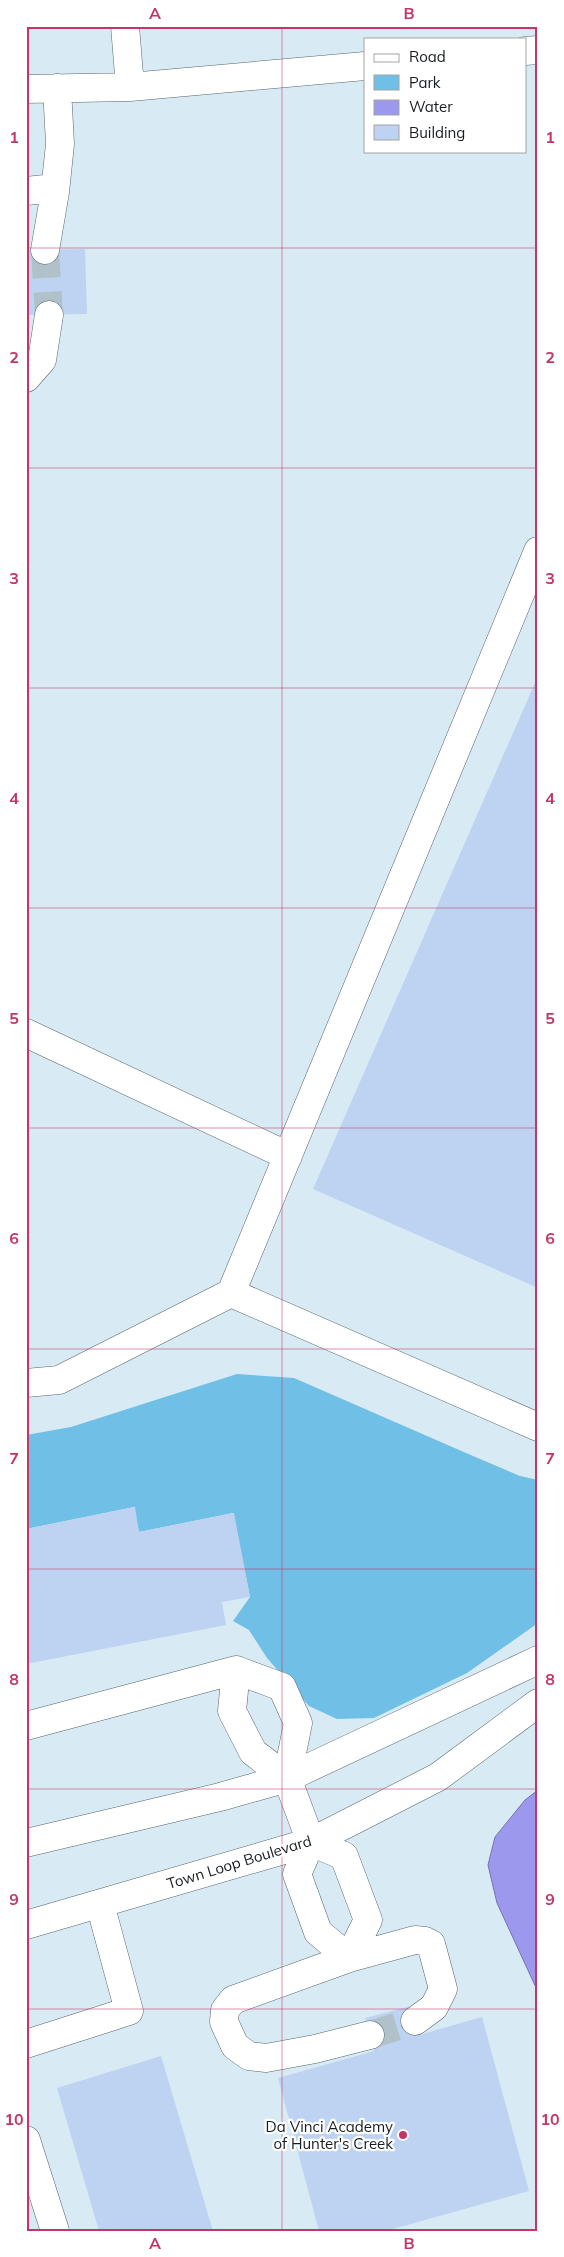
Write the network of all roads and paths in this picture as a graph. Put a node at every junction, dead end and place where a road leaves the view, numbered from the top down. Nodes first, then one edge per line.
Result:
1 (125, 26) edge
2 (364, 66) edge
3 (130, 87) junction
4 (57, 88) junction
5 (26, 89) edge
6 (55, 188) junction
7 (26, 191) edge
8 (46, 250) tunnel mouth
9 (49, 315) tunnel mouth
10 (26, 378) edge
11 (538, 551) edge
12 (26, 1033) edge
13 (288, 1156) junction
14 (232, 1293) junction
15 (26, 1383) edge
16 (538, 1427) edge
17 (538, 1660) edge
18 (236, 1670) junction
19 (538, 1703) edge
20 (26, 1726) edge
21 (287, 1778) junction
22 (312, 1842) junction
23 (26, 1843) edge
24 (100, 1904) junction
25 (26, 1925) edge
26 (349, 1958) junction
27 (415, 2021) tunnel mouth
28 (370, 2035) tunnel mouth
29 (26, 2044) edge
30 (26, 2140) edge
31 (55, 2231) edge

1 - 3 street
2 - 3 street
3 - 4 street
4 - 5 street
4 - 6 street
6 - 7 street
6 - 8 street
9 - 10 street
11 - 13 street
12 - 13 street
13 - 14 street
14 - 15 street
14 - 16 street
17 - 21 street
18 - 20 street
18 - 21 street
18 - 21 street
19 - 22 street, Town Loop Boulevard
21 - 22 street
21 - 23 street
22 - 24 street, Town Loop Boulevard
22 - 26 street
22 - 26 street
24 - 25 street, Town Loop Boulevard
24 - 29 street
26 - 27 street
26 - 28 street
30 - 31 street

